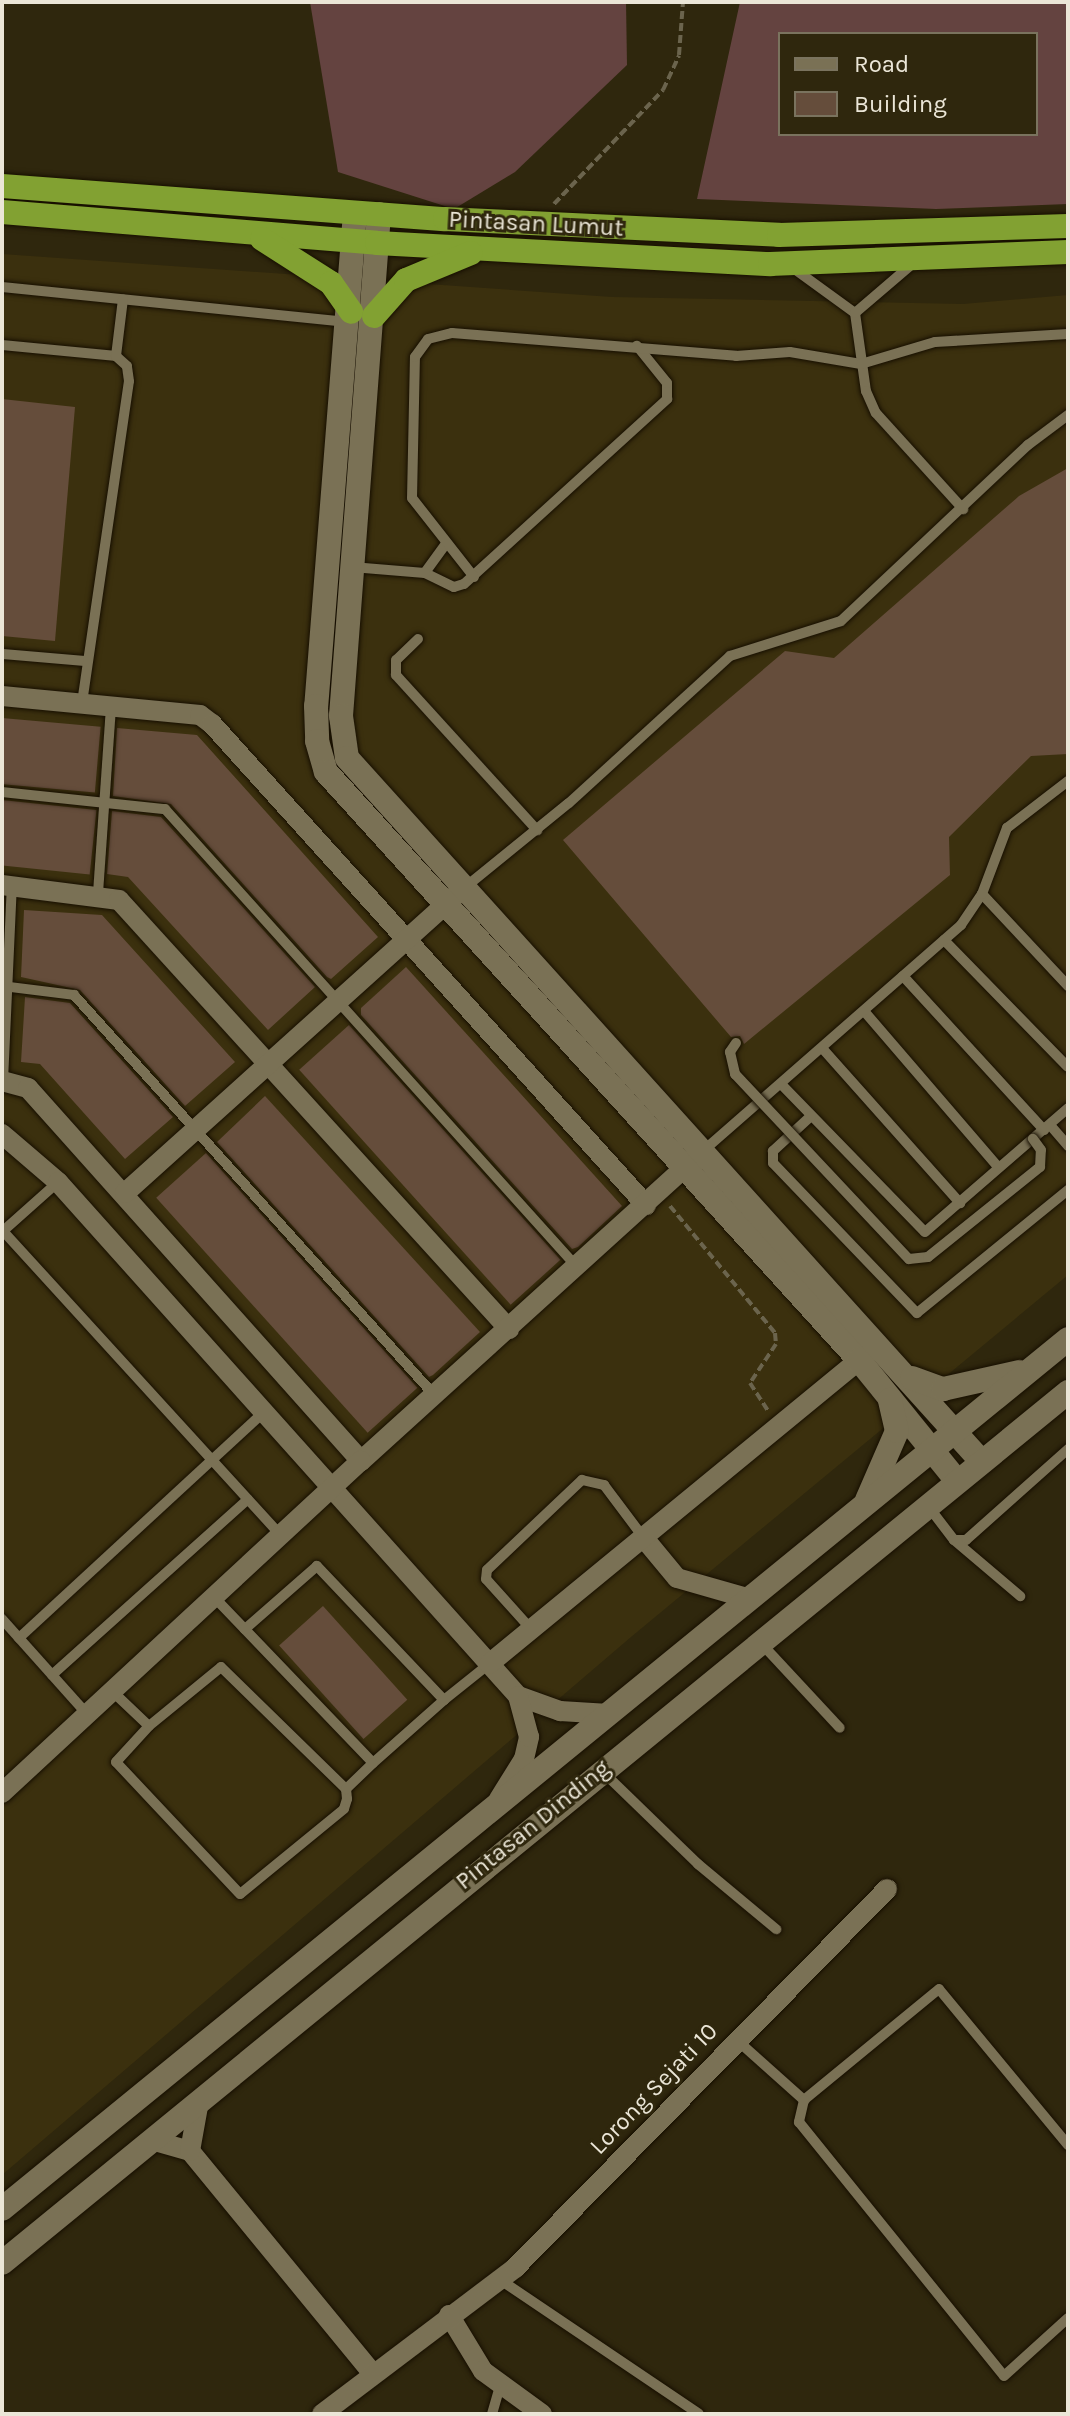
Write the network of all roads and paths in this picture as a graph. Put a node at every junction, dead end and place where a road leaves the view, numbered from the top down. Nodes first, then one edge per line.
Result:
1 (683, 2) edge
2 (2, 186) edge
3 (2, 212) edge
4 (367, 213) junction
5 (534, 223) junction
6 (1068, 226) edge
7 (247, 232) junction
8 (365, 242) junction
9 (481, 250) junction
10 (1068, 252) edge
11 (918, 260) junction
12 (784, 263) junction
13 (2, 287) edge
14 (123, 299) junction
15 (855, 313) junction
16 (362, 319) junction
17 (1068, 334) edge
18 (2, 345) edge
19 (637, 346) junction
20 (116, 356) junction
21 (861, 364) junction
22 (1068, 415) edge
23 (963, 509) junction
24 (445, 545) junction
25 (330, 565) junction
26 (356, 568) junction
27 (425, 573) junction
28 (474, 577) junction
29 (418, 639) dead end
30 (2, 654) edge
31 (86, 661) junction
32 (2, 696) edge
33 (82, 703) junction
34 (111, 705) junction
35 (1068, 781) edge
36 (2, 792) edge
37 (106, 801) junction
38 (537, 830) junction
39 (7, 886) edge
40 (98, 893) junction
41 (982, 894) junction
42 (452, 898) junction
43 (406, 939) junction
44 (944, 940) junction
45 (903, 976) junction
46 (1068, 986) edge
47 (6, 987) edge
48 (335, 1001) junction
49 (864, 1011) junction
50 (736, 1043) dead end
51 (822, 1048) junction
52 (265, 1063) junction
53 (1068, 1067) edge
54 (2, 1081) edge
55 (781, 1084) junction
56 (1068, 1108) edge
57 (811, 1116) junction
58 (1047, 1127) junction
59 (193, 1129) junction
60 (2, 1134) edge
61 (1033, 1139) junction
62 (1068, 1146) edge
63 (703, 1151) junction
64 (998, 1167) junction
65 (682, 1169) junction
66 (58, 1182) junction
67 (1068, 1190) edge
68 (125, 1193) junction
69 (653, 1197) junction
70 (960, 1203) junction
71 (2, 1231) edge
72 (577, 1267) junction
73 (509, 1329) junction
74 (1068, 1339) edge
75 (880, 1343) junction
76 (859, 1360) junction
77 (1032, 1368) junction
78 (906, 1375) junction
79 (886, 1390) junction
80 (1068, 1392) edge
81 (435, 1396) junction
82 (263, 1413) junction
83 (779, 1425) junction
84 (956, 1431) junction
85 (934, 1449) junction
86 (1068, 1449) edge
87 (213, 1461) junction
88 (361, 1461) junction
89 (982, 1462) junction
90 (957, 1481) junction
91 (332, 1488) junction
92 (248, 1499) junction
93 (927, 1505) junction
94 (864, 1506) junction
95 (280, 1534) junction
96 (643, 1537) junction
97 (954, 1540) junction
98 (213, 1596) junction
99 (1020, 1596) dead end
100 (750, 1599) junction
101 (2, 1619) edge
102 (245, 1629) junction
103 (531, 1629) junction
104 (19, 1638) junction
105 (758, 1640) junction
106 (489, 1664) junction
107 (52, 1675) junction
108 (111, 1690) junction
109 (518, 1696) junction
110 (444, 1700) junction
111 (87, 1714) junction
112 (609, 1714) junction
113 (149, 1726) junction
114 (840, 1728) dead end
115 (373, 1763) junction
116 (601, 1769) junction
117 (346, 1789) junction
118 (2, 1793) edge
119 (494, 1808) junction
120 (887, 1889) dead end
121 (776, 1929) dead end
122 (738, 2041) junction
123 (804, 2100) junction
124 (199, 2101) junction
125 (151, 2140) junction
126 (1068, 2145) edge
127 (190, 2151) junction
128 (2, 2209) edge
129 (2, 2263) edge
130 (499, 2279) junction
131 (449, 2315) junction
132 (1068, 2318) edge
133 (373, 2374) junction
134 (500, 2386) junction
135 (322, 2414) edge
136 (492, 2414) edge
137 (542, 2414) edge
138 (699, 2414) edge

1 - 5 path
2 - 4 highway, Pintasan Lumut
3 - 7 highway, Pintasan Lumut
4 - 5 highway, Pintasan Lumut
4 - 8 main road
5 - 6 highway, Pintasan Lumut
7 - 8 highway, Pintasan Lumut
7 - 16 highway
8 - 9 highway, Pintasan Lumut
8 - 16 main road
9 - 12 highway, Pintasan Lumut
9 - 16 highway
10 - 11 highway, Pintasan Lumut
11 - 12 highway, Pintasan Lumut
11 - 15 lane
12 - 15 lane
13 - 14 lane
14 - 16 lane
14 - 20 lane
15 - 21 lane
16 - 25 main road
16 - 26 main road
17 - 21 lane
18 - 20 lane
19 - 21 lane
19 - 24 lane
19 - 28 lane
20 - 31 lane
21 - 23 lane
22 - 23 lane
23 - 38 lane
24 - 27 lane
24 - 28 lane
25 - 26 lane
25 - 42 main road
26 - 27 lane
26 - 42 main road
27 - 28 lane
29 - 38 lane
30 - 31 lane
31 - 33 lane
32 - 33 street
33 - 34 street
34 - 37 lane
34 - 43 street
35 - 41 lane
36 - 37 lane
37 - 40 lane
37 - 48 lane
38 - 42 lane
39 - 40 street
39 - 47 lane
40 - 52 street
41 - 44 lane
41 - 46 lane
42 - 43 street
42 - 63 main road
42 - 65 main road
43 - 48 street
43 - 69 street
44 - 45 lane
44 - 53 lane
45 - 49 lane
45 - 58 lane
47 - 54 lane
47 - 59 lane
48 - 52 street
48 - 72 lane
49 - 51 lane
49 - 64 lane
50 - 61 lane, bridge
51 - 55 lane
51 - 70 lane
52 - 59 street
52 - 73 street
54 - 68 street
55 - 57 lane
55 - 63 lane
56 - 58 lane
57 - 67 lane
57 - 70 lane
58 - 61 lane
58 - 62 lane
59 - 68 street
59 - 81 lane
60 - 66 street
61 - 64 lane
63 - 65 street
63 - 75 main road
64 - 70 lane
65 - 69 street
65 - 76 main road
66 - 71 lane
66 - 82 street
68 - 88 street
69 - 72 street
69 - 83 path
71 - 87 lane
72 - 73 street
73 - 81 street
74 - 77 main road, Pintasan Dinding
75 - 76 street
75 - 78 main road
76 - 79 main road
76 - 83 street
77 - 78 main road
77 - 84 main road, Pintasan Dinding
78 - 84 main road
79 - 85 main road
79 - 94 main road
80 - 89 main road, Pintasan Dinding
81 - 88 street
82 - 87 lane
82 - 91 street
83 - 96 street
84 - 85 main road, Pintasan Dinding
84 - 89 main road
85 - 90 main road
85 - 94 main road, Pintasan Dinding
86 - 97 lane
87 - 92 lane
87 - 104 lane
88 - 91 street
89 - 90 main road, Pintasan Dinding
90 - 93 main road, Pintasan Dinding
91 - 95 street
91 - 106 street
92 - 95 lane
92 - 107 lane
93 - 97 lane
93 - 105 main road, Pintasan Dinding
94 - 100 main road, Pintasan Dinding
95 - 98 street
96 - 100 street
96 - 103 street
96 - 103 lane
97 - 99 lane
98 - 102 lane
98 - 108 street
100 - 112 main road, Pintasan Dinding
101 - 104 lane
102 - 110 lane
102 - 115 lane
103 - 106 street
104 - 107 lane
105 - 114 lane
105 - 116 main road, Pintasan Dinding
106 - 109 street
106 - 110 lane
107 - 111 lane
108 - 111 street
108 - 113 lane
109 - 112 street
109 - 119 street
110 - 115 lane
111 - 118 street
112 - 119 main road, Pintasan Dinding
113 - 117 lane
113 - 117 lane
115 - 117 lane
116 - 121 lane
116 - 124 main road, Pintasan Dinding
119 - 128 main road, Pintasan Dinding
120 - 122 street, Lorong Sejati 10
122 - 123 lane
122 - 130 street, Lorong Sejati 10
123 - 126 lane
123 - 132 lane
124 - 125 main road, Pintasan Dinding
124 - 127 street
125 - 127 street
125 - 129 main road, Pintasan Dinding
127 - 133 street
130 - 131 street, Lorong Sejati 10
130 - 138 lane
131 - 133 street, Lorong Sejati 10
131 - 134 street
133 - 135 street, Lorong Sejati 10
134 - 136 lane
134 - 137 street

